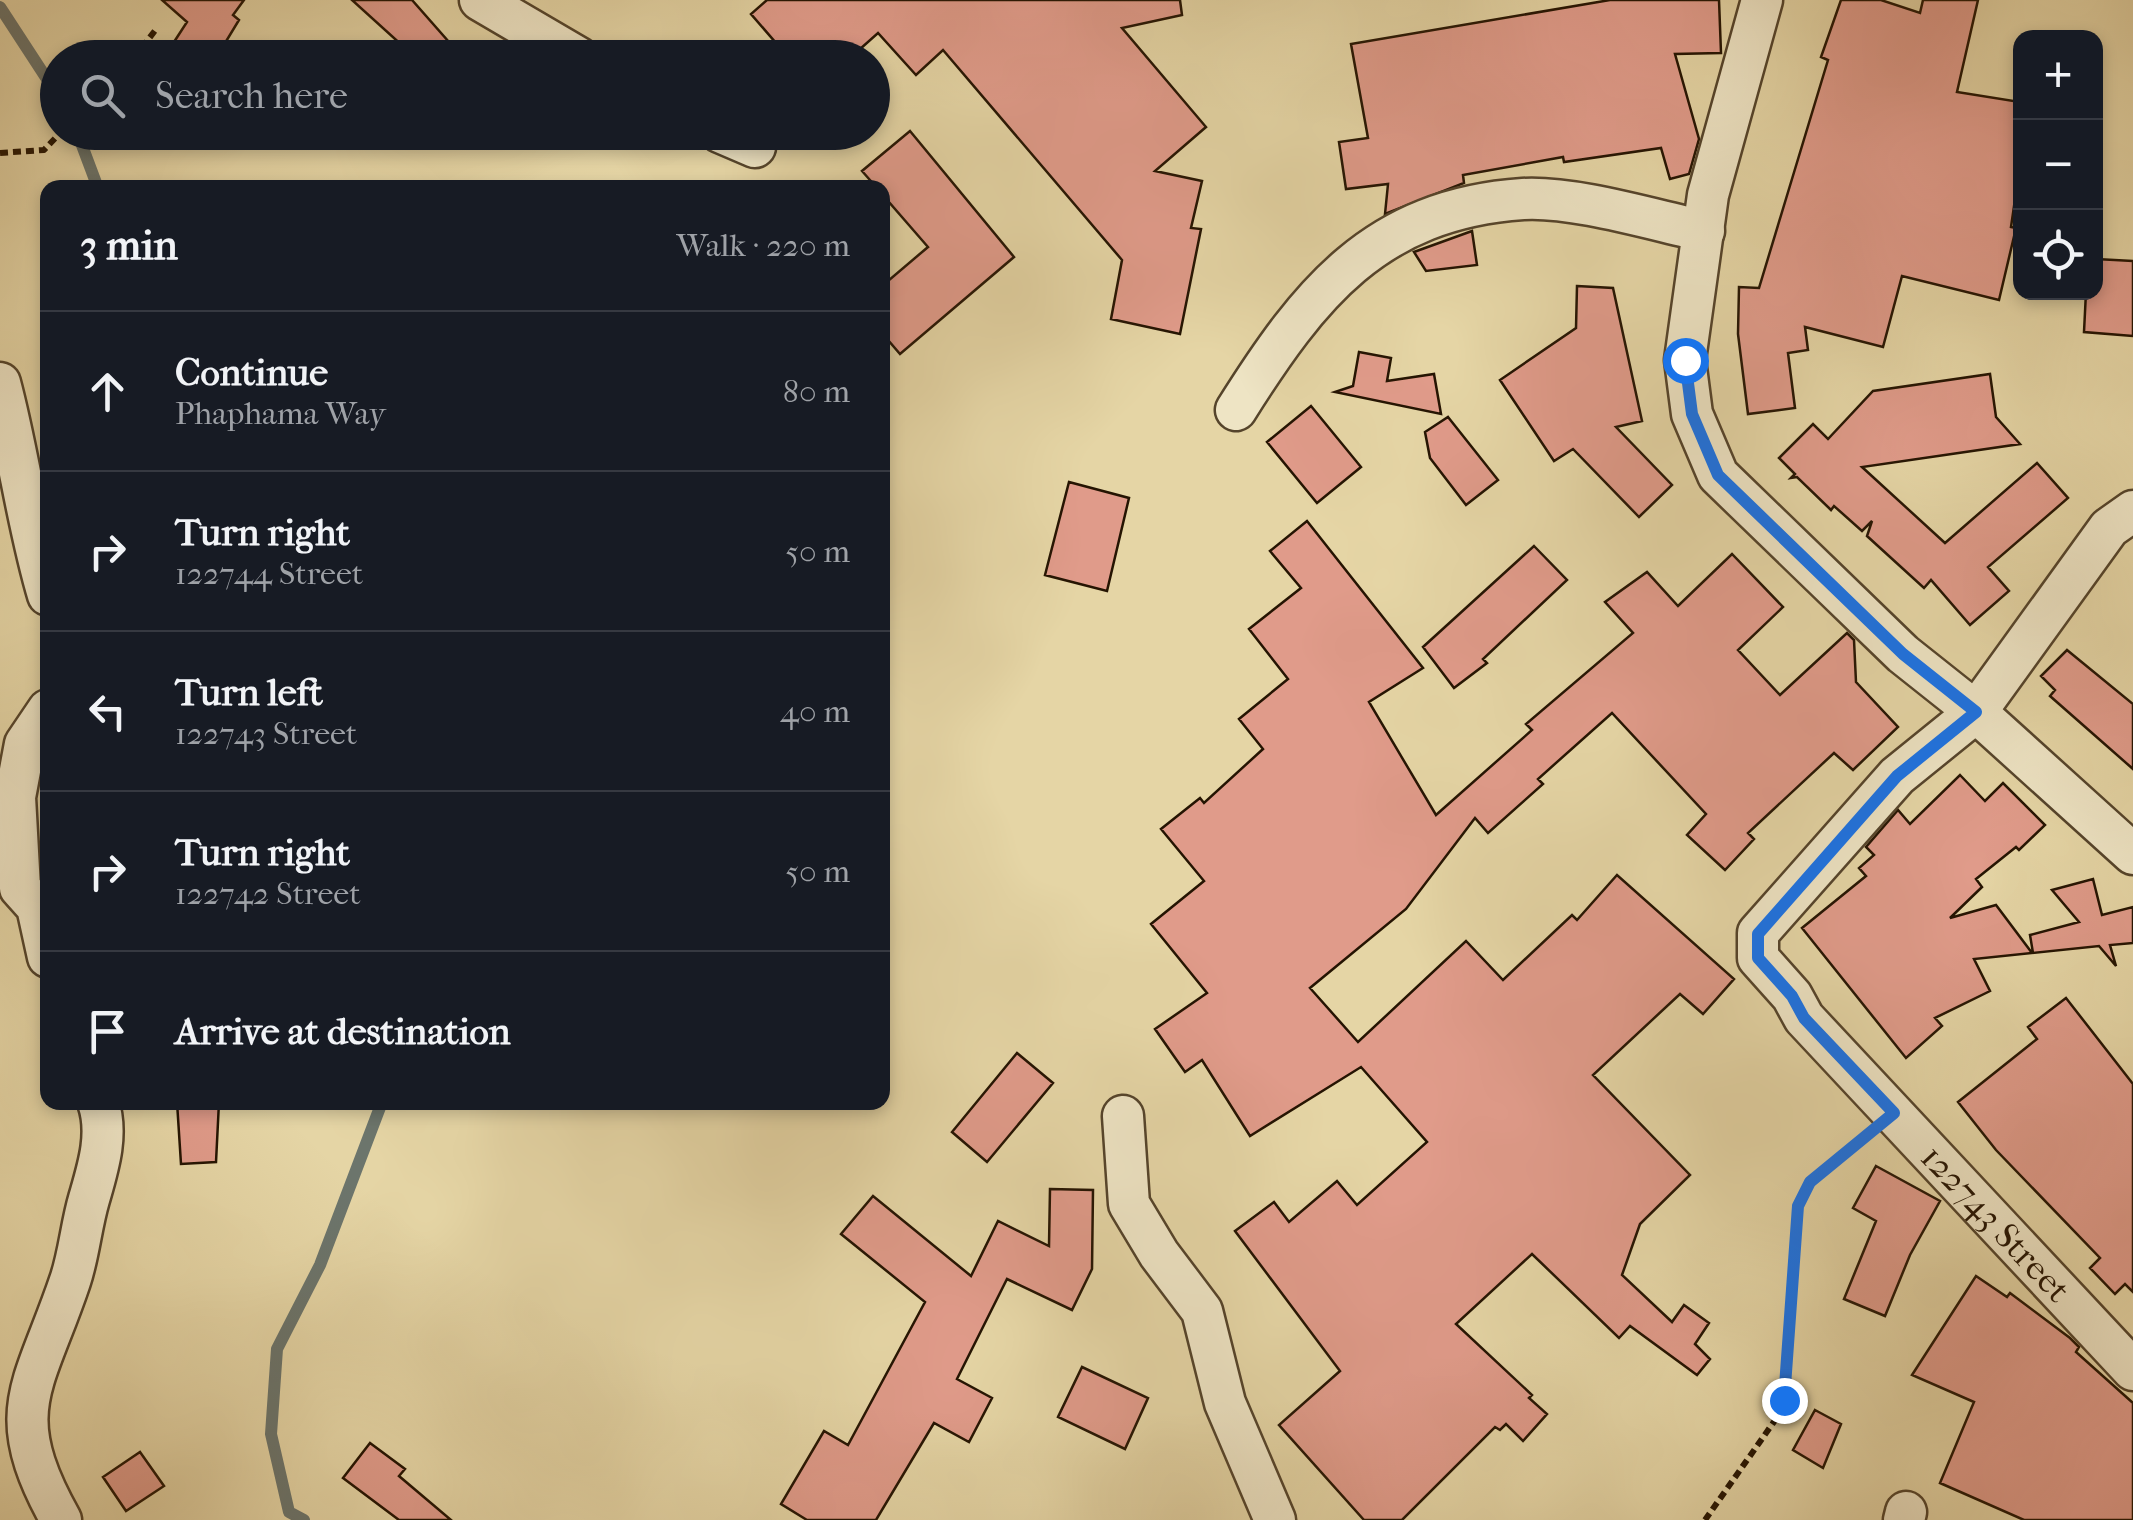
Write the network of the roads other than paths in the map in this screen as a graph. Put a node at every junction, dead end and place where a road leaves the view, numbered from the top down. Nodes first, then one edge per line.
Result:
1 (480, 0) edge
2 (1762, 0) edge
3 (548, 40) edge
4 (1704, 231) junction
5 (0, 383) edge
6 (1236, 410) dead end
7 (2133, 511) edge
8 (13, 534) edge
9 (40, 581) edge
10 (1976, 712) junction
11 (40, 721) edge
12 (2133, 854) edge
13 (40, 920) edge
14 (101, 1110) edge
15 (1123, 1116) dead end
16 (2133, 1370) edge
17 (61, 1520) edge
18 (1275, 1520) edge

1 - 3 street
2 - 4 street
4 - 6 street
4 - 10 street
5 - 8 street
7 - 10 street
8 - 9 street
10 - 12 street
10 - 16 street, 122743 Street
11 - 13 street
14 - 17 street
15 - 18 street

